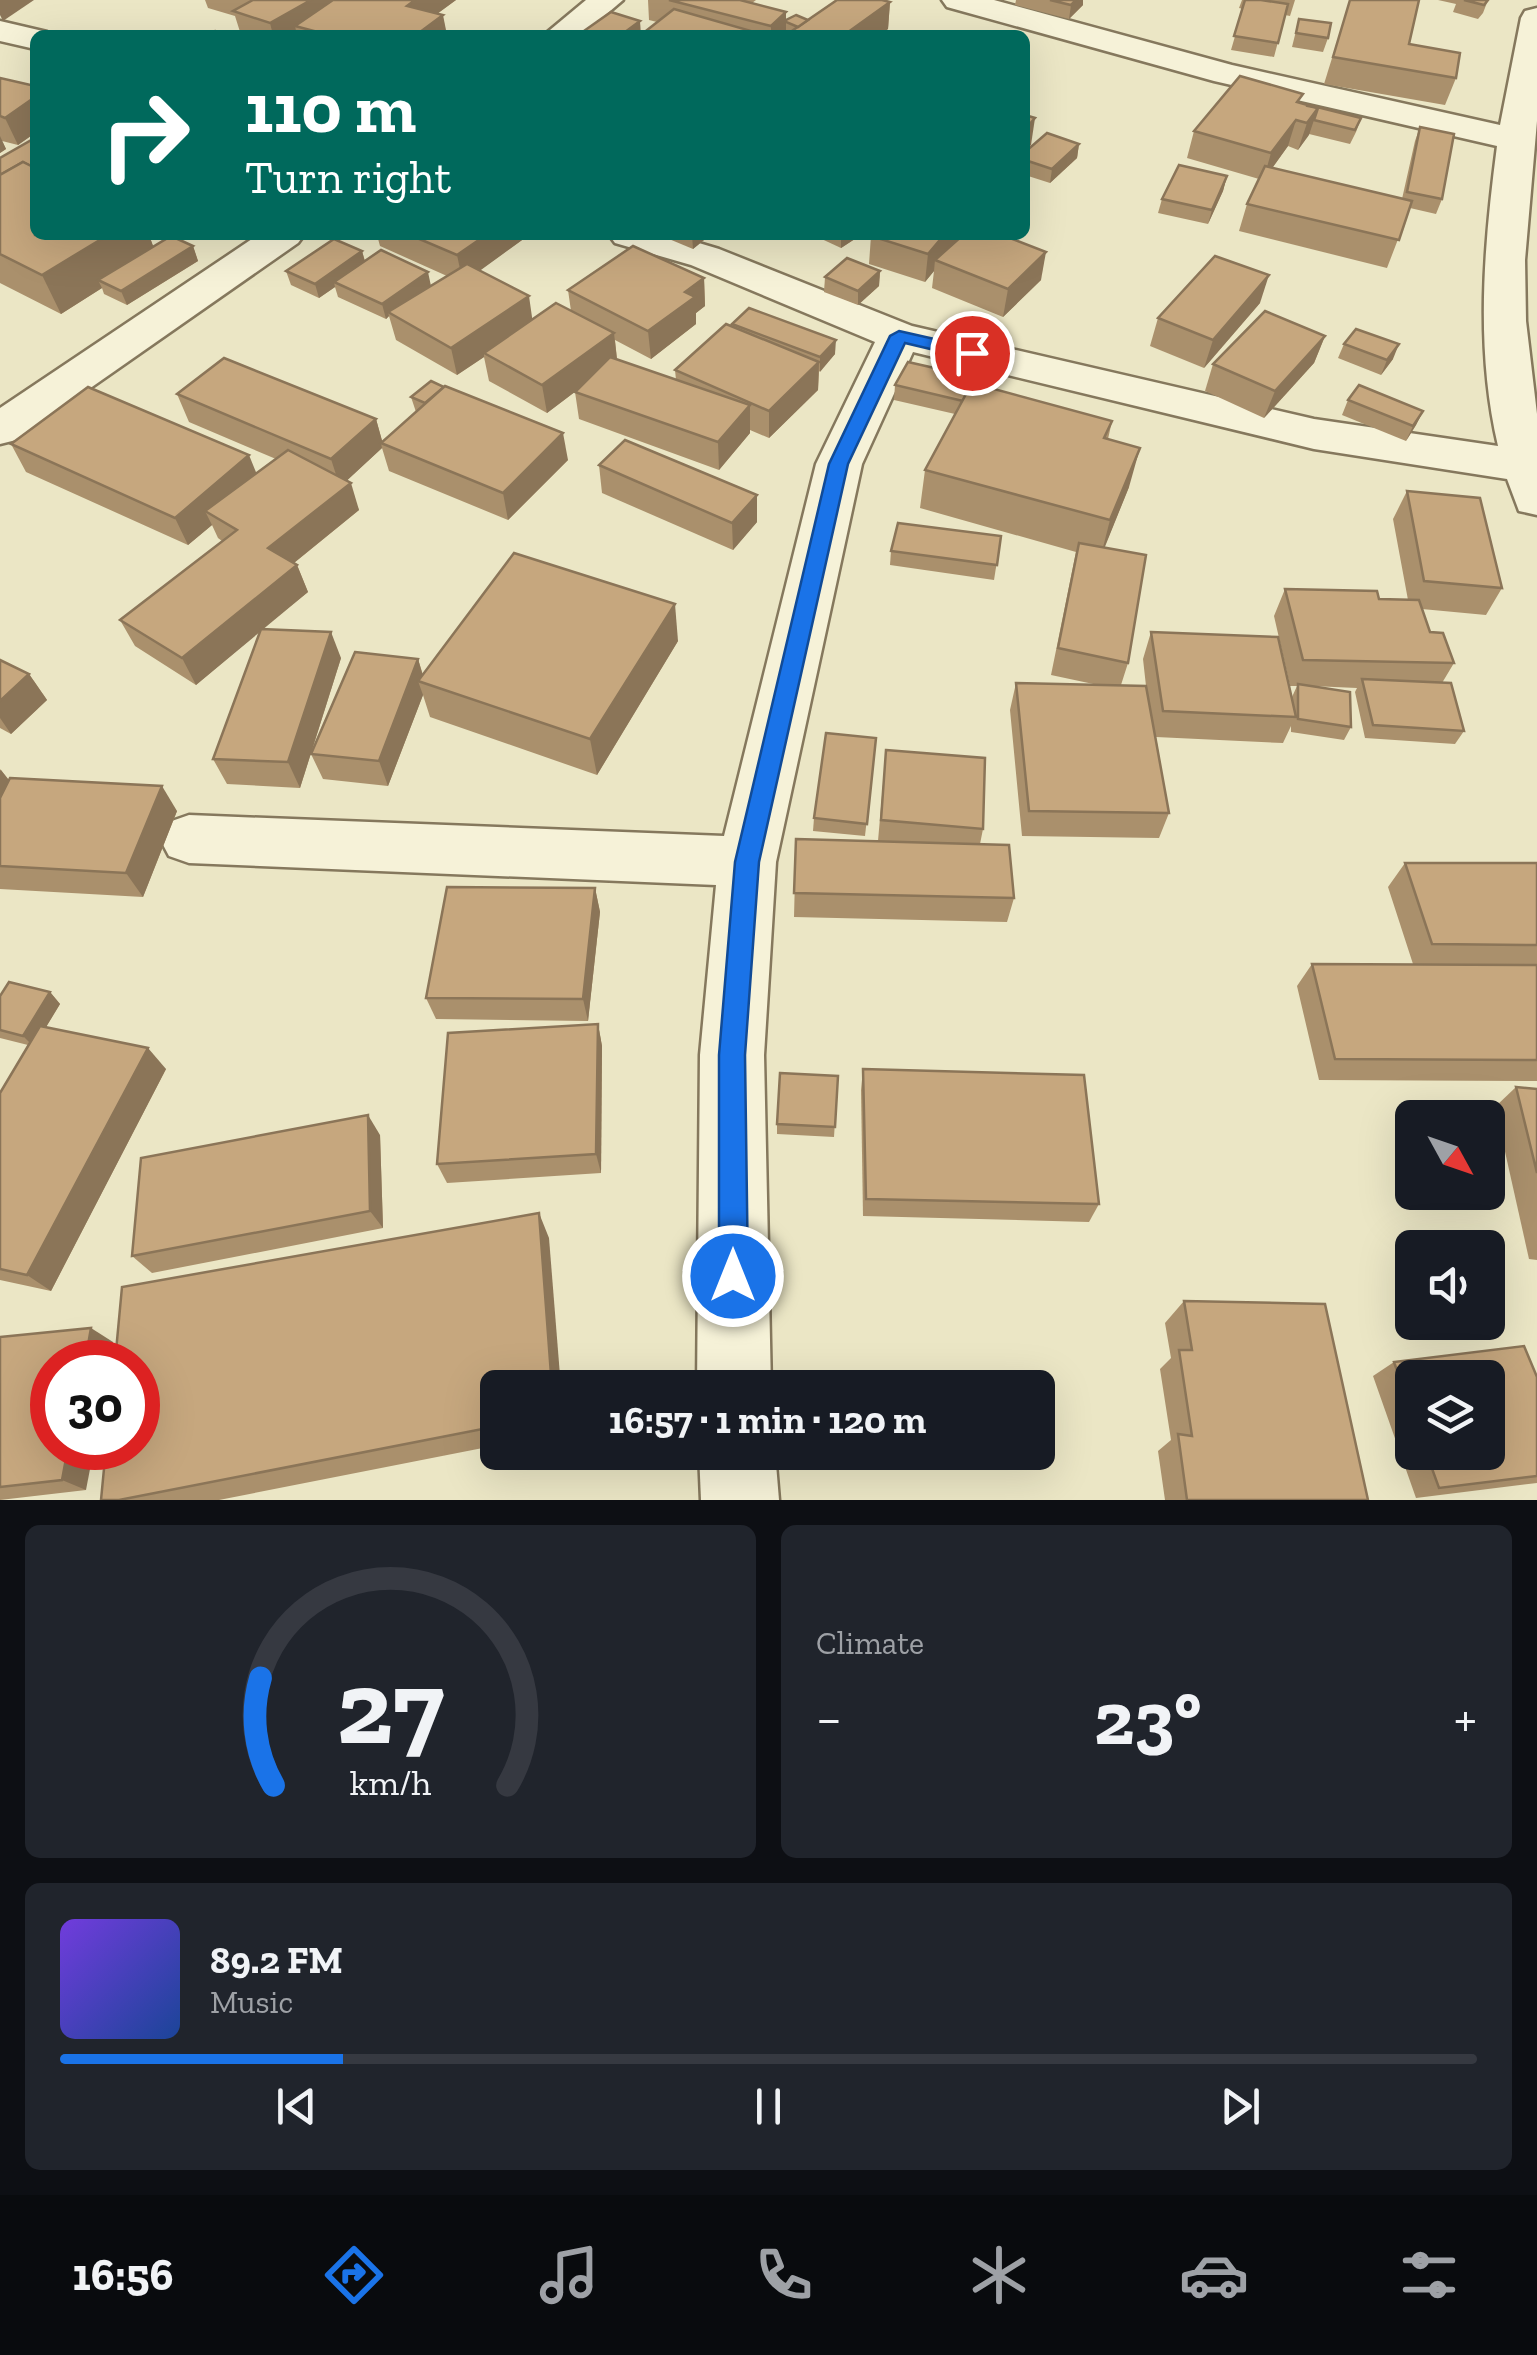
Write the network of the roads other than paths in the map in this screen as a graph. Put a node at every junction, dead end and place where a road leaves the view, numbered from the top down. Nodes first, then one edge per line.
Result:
1 (607, 0) edge
2 (958, 0) edge
3 (1537, 18) edge
4 (568, 30) edge
5 (0, 31) edge
6 (30, 38) edge
7 (1514, 139) junction
8 (277, 240) edge
9 (646, 240) edge
10 (1521, 277) edge
11 (899, 336) junction
12 (0, 429) edge
13 (1531, 484) edge
14 (189, 839) dead end
15 (747, 862) junction
16 (734, 1370) edge
17 (738, 1470) edge
18 (740, 1500) edge

1 - 4 street
2 - 7 street
3 - 7 street
5 - 6 street
7 - 10 street
8 - 12 street
9 - 11 street
10 - 13 street
11 - 13 street
11 - 15 street
14 - 15 street
15 - 16 street
17 - 18 street

